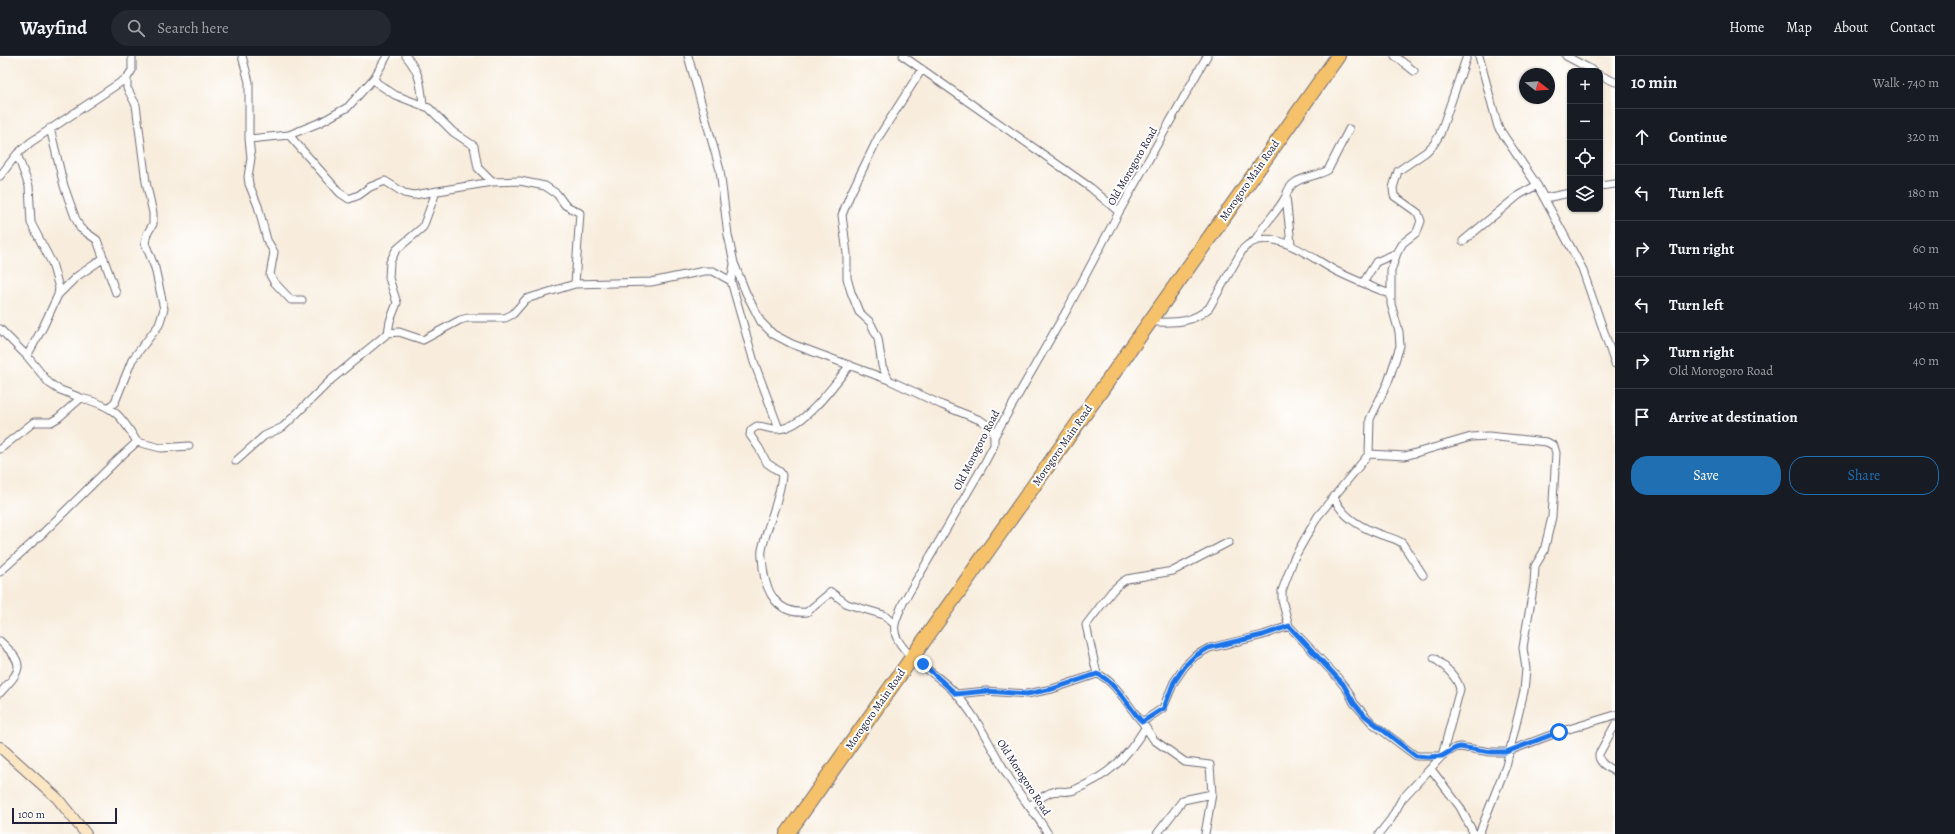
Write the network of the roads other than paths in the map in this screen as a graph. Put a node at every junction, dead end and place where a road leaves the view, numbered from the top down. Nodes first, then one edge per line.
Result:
1 (132, 56) edge
2 (242, 56) edge
3 (387, 56) edge
4 (406, 56) edge
5 (688, 56) edge
6 (903, 56) edge
7 (1207, 56) edge
8 (1338, 56) edge
9 (1395, 56) edge
10 (1466, 56) edge
11 (1480, 56) edge
12 (1566, 56) edge
13 (1588, 68) edge
14 (922, 69) junction
15 (1414, 71) dead end
16 (1603, 76) edge
17 (126, 78) junction
18 (374, 78) junction
19 (1615, 82) edge
20 (423, 105) junction
21 (50, 128) junction
22 (1349, 129) dead end
23 (289, 136) junction
24 (249, 139) junction
25 (17, 154) junction
26 (0, 176) edge
27 (492, 182) junction
28 (1615, 184) edge
29 (1537, 185) junction
30 (1603, 186) edge
31 (436, 192) junction
32 (1567, 194) edge
33 (1286, 196) junction
34 (1545, 198) junction
35 (1119, 212) junction
36 (1256, 239) junction
37 (1463, 241) dead end
38 (1291, 244) junction
39 (1397, 253) junction
40 (104, 258) junction
41 (734, 264) junction
42 (731, 281) junction
43 (1363, 283) junction
44 (575, 284) junction
45 (116, 293) dead end
46 (1390, 294) junction
47 (58, 295) junction
48 (302, 300) dead end
49 (1148, 322) junction
50 (0, 329) edge
51 (388, 334) junction
52 (27, 356) junction
53 (1615, 364) edge
54 (850, 365) junction
55 (889, 380) junction
56 (81, 398) junction
57 (108, 408) junction
58 (779, 429) junction
59 (994, 437) junction
60 (137, 442) junction
61 (189, 446) dead end
62 (0, 449) edge
63 (1369, 454) junction
64 (236, 461) dead end
65 (1334, 497) junction
66 (1229, 542) dead end
67 (0, 572) edge
68 (1423, 575) dead end
69 (894, 624) junction
70 (1289, 626) junction
71 (0, 641) edge
72 (912, 657) junction
73 (1434, 658) dead end
74 (1097, 674) junction
75 (0, 693) edge
76 (956, 694) junction
77 (1615, 715) edge
78 (1143, 725) junction
79 (1615, 726) edge
80 (0, 747) edge
81 (1510, 750) junction
82 (1442, 756) junction
83 (1431, 769) junction
84 (1615, 772) edge
85 (1212, 794) junction
86 (1029, 806) junction
87 (86, 834) edge
88 (787, 834) edge
89 (1048, 834) edge
90 (1157, 834) edge
91 (1205, 834) edge
92 (1379, 834) edge
93 (1474, 834) edge
94 (1479, 834) edge

1 - 17 street
2 - 24 street
3 - 18 street
4 - 20 street
5 - 41 street
6 - 14 street
7 - 35 street, Old Morogoro Road
8 - 49 highway, Morogoro Main Road
9 - 15 street
10 - 39 street
11 - 29 street
12 - 13 street
14 - 35 street
14 - 55 street
16 - 19 street
17 - 21 street
17 - 57 street
18 - 20 street
18 - 23 street
20 - 27 street
21 - 25 street
21 - 40 street
22 - 33 street
23 - 24 street
23 - 31 street
24 - 48 street
25 - 26 street
25 - 47 street
27 - 31 street
27 - 44 street
28 - 30 street
29 - 34 street
29 - 37 street
31 - 51 street
32 - 34 street
33 - 36 street
33 - 38 street
34 - 53 street
35 - 59 street, Old Morogoro Road
36 - 38 street
36 - 49 street
38 - 43 street
39 - 43 street
39 - 46 street
40 - 45 street
40 - 47 street
41 - 42 street
41 - 54 street
42 - 44 street
42 - 58 street
43 - 46 street
44 - 51 street
46 - 63 street
47 - 52 street
49 - 72 highway, Morogoro Main Road
50 - 52 street
51 - 64 street
52 - 56 street
54 - 55 street
54 - 58 street
55 - 59 street
56 - 57 street
56 - 62 street
57 - 60 street
58 - 69 street
59 - 69 street, Old Morogoro Road
60 - 61 street
60 - 67 street
63 - 65 street
63 - 81 street
65 - 68 street
65 - 70 street
66 - 74 street
69 - 72 street, Old Morogoro Road
70 - 78 street
70 - 82 street
71 - 75 street
72 - 76 street, Old Morogoro Road
72 - 88 highway, Morogoro Main Road
73 - 82 street
74 - 76 street
74 - 78 street
76 - 86 street, Old Morogoro Road
77 - 81 street
78 - 85 street
78 - 86 street
79 - 84 street
80 - 87 street
81 - 82 street
81 - 94 street
82 - 83 street
83 - 92 street
83 - 93 street
85 - 90 street
85 - 91 street
86 - 89 street, Old Morogoro Road

